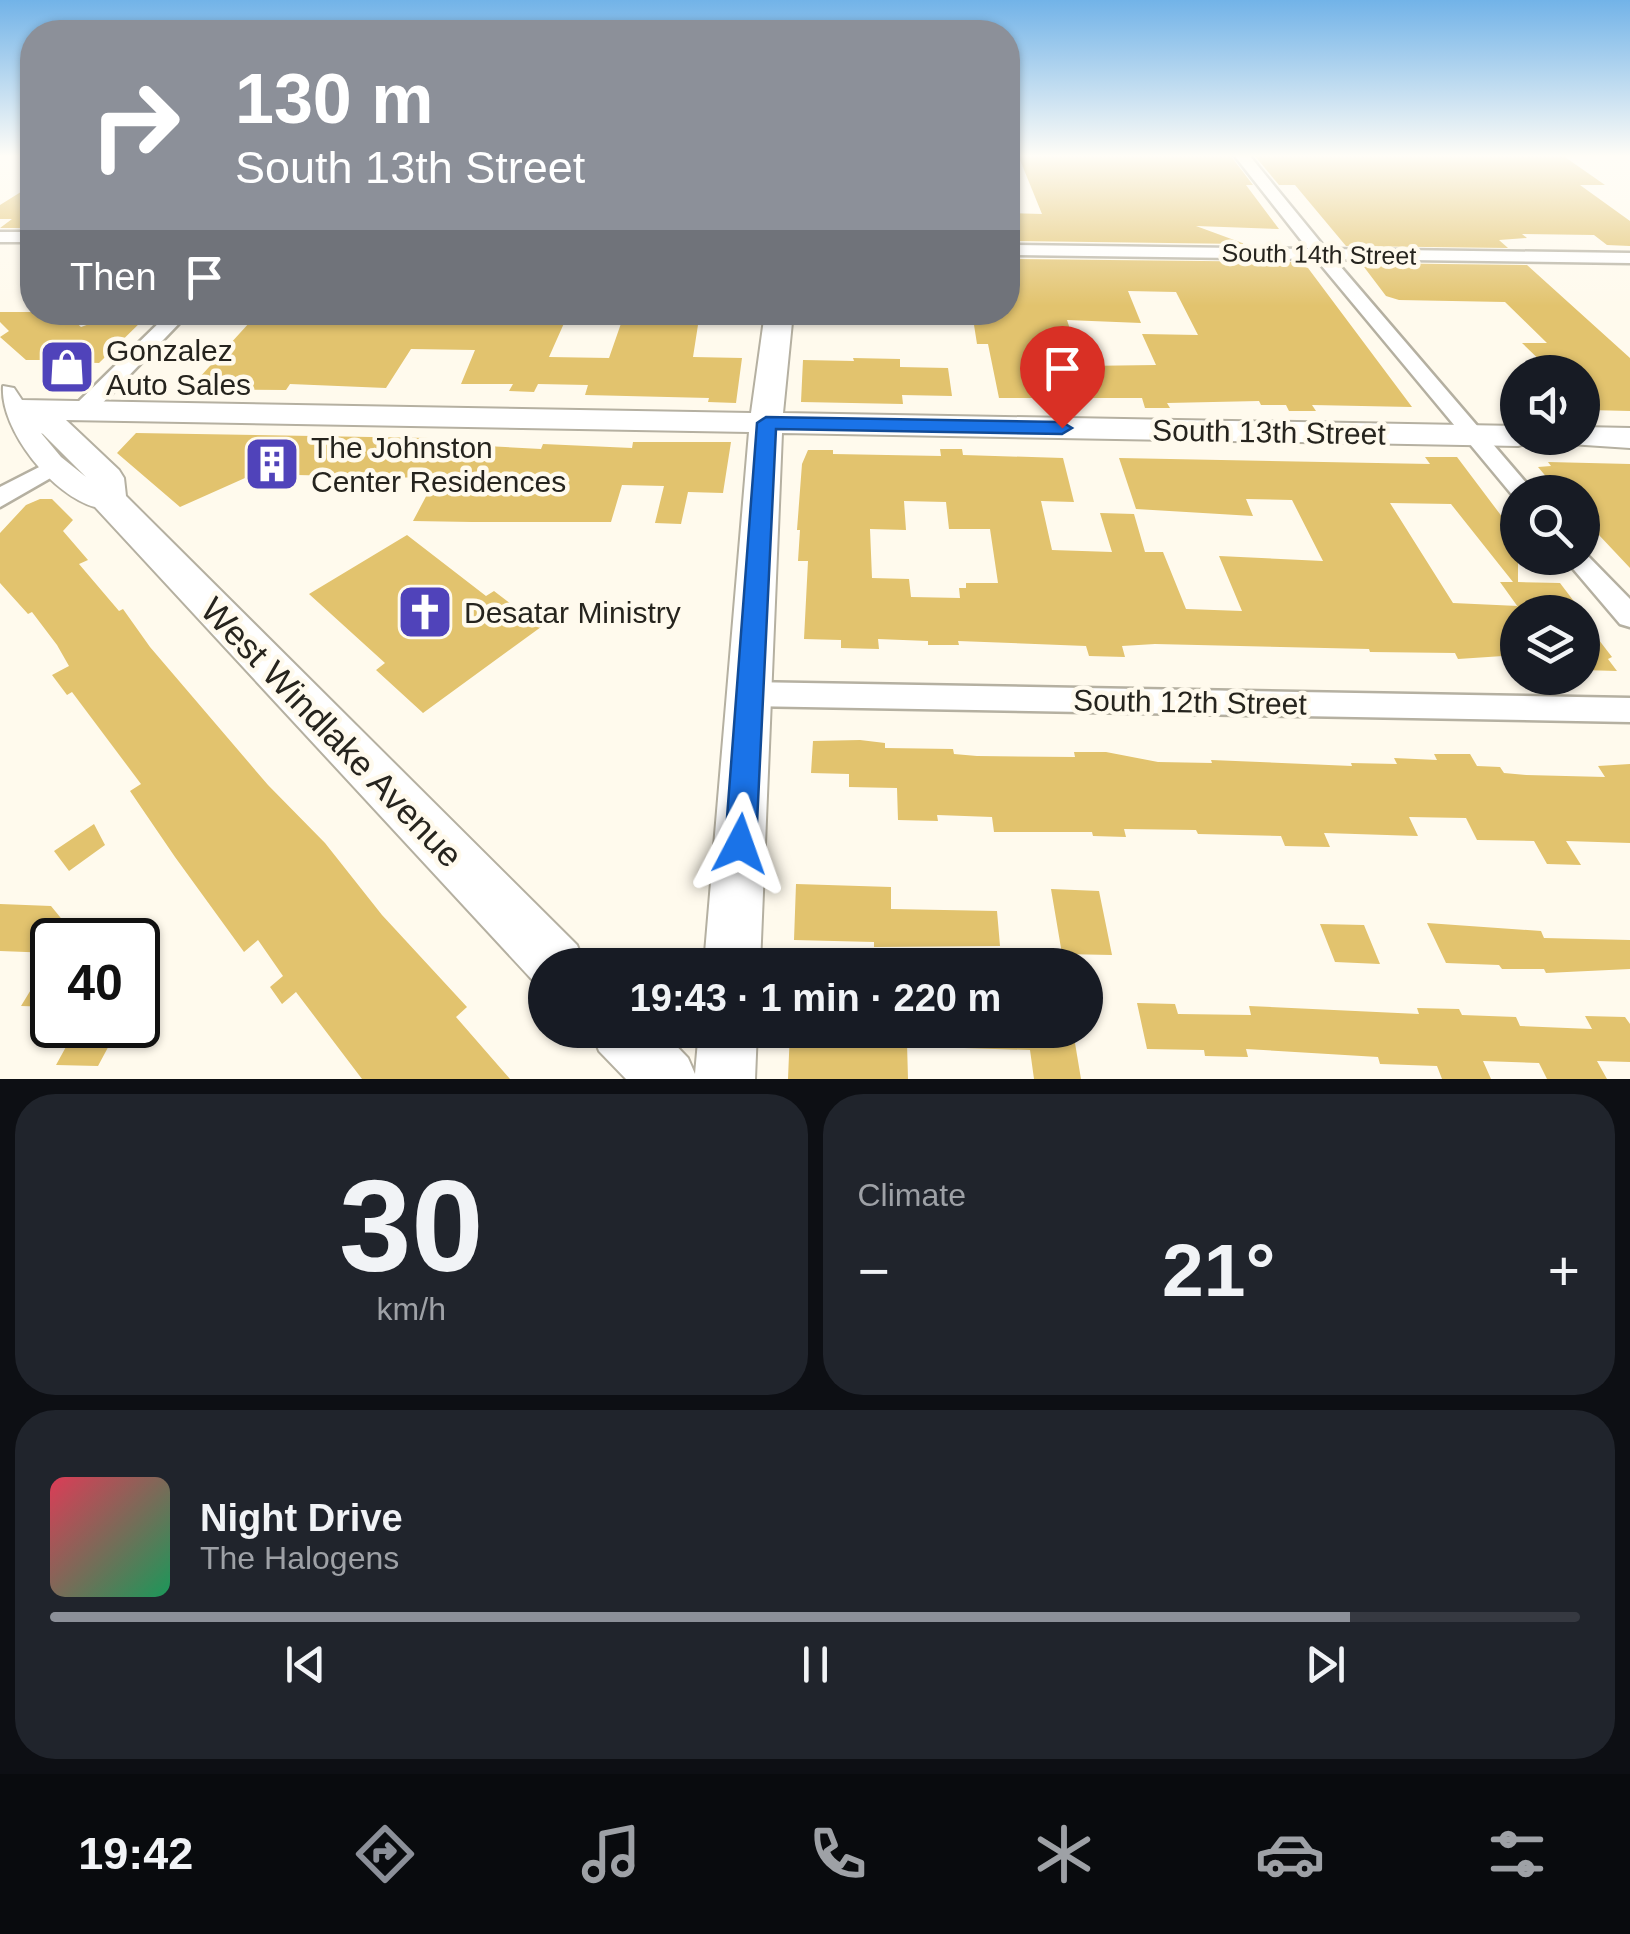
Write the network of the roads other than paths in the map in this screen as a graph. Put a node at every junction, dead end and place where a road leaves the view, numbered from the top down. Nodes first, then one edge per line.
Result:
1 (1282, 205) edge
2 (1020, 250) edge
3 (1321, 254) junction
4 (1630, 258) edge
5 (168, 325) edge
6 (777, 325) edge
7 (5, 403) edge
8 (82, 411) junction
9 (766, 423) junction
10 (1472, 435) junction
11 (1500, 436) edge
12 (1600, 437) edge
13 (1630, 438) edge
14 (53, 467) junction
15 (1507, 475) edge
16 (0, 498) edge
17 (108, 500) junction
18 (1593, 575) edge
19 (1630, 617) edge
20 (750, 694) junction
21 (1630, 710) edge
22 (541, 948) edge
23 (733, 948) edge
24 (637, 1048) edge
25 (727, 1048) edge
26 (667, 1079) edge
27 (725, 1079) edge

1 - 3 street
2 - 3 street, South 14th Street
3 - 4 street, South 14th Street
3 - 10 street
5 - 8 street
6 - 9 street
7 - 8 street, South 13th Street
7 - 14 street, West Windlake Avenue
7 - 17 street, West Windlake Avenue
8 - 9 street, South 13th Street
9 - 10 street, South 13th Street
9 - 20 street
10 - 11 street, South 13th Street
10 - 15 street
12 - 13 street
14 - 16 street
14 - 17 street, West Windlake Avenue
17 - 22 street, West Windlake Avenue
18 - 19 street
20 - 21 street, South 12th Street
20 - 23 street
24 - 26 street
25 - 27 street

